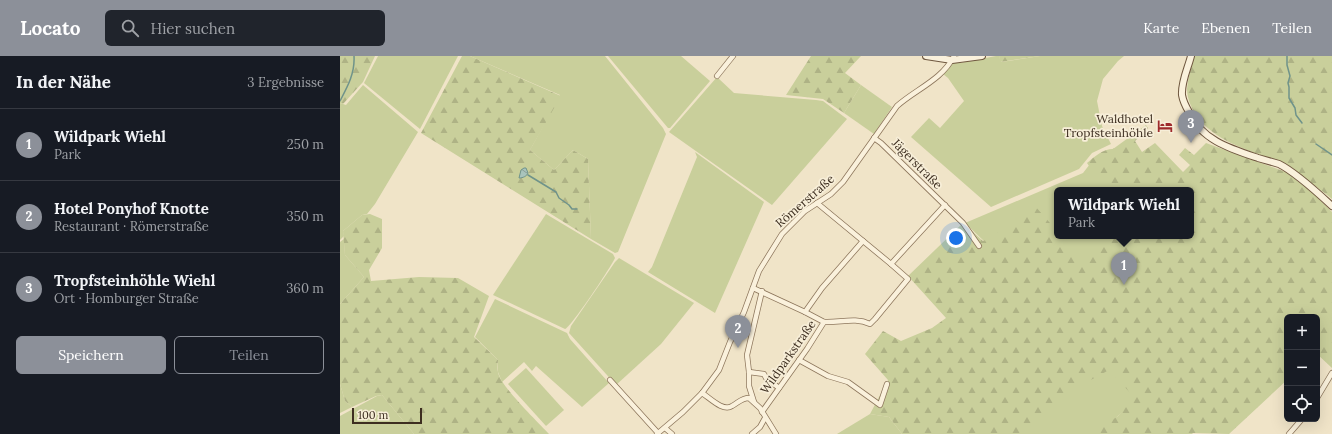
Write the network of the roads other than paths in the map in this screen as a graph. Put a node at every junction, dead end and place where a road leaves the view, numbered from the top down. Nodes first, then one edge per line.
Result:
1 (733, 56) edge
2 (926, 56) edge
3 (982, 56) edge
4 (1191, 56) edge
5 (953, 58) edge
6 (717, 76) dead end
7 (874, 138) junction
8 (817, 203) junction
9 (945, 205) junction
10 (1332, 206) edge
11 (862, 241) junction
12 (979, 246) dead end
13 (891, 264) junction
14 (753, 288) junction
15 (762, 292) junction
16 (805, 312) junction
17 (824, 322) junction
18 (799, 360) junction
19 (749, 372) junction
20 (1332, 373) edge
21 (610, 380) dead end
22 (887, 384) dead end
23 (779, 388) junction
24 (702, 393) junction
25 (1320, 393) edge
26 (754, 402) junction
27 (762, 412) junction
28 (765, 418) junction
29 (1299, 422) edge
30 (664, 428) junction
31 (658, 434) edge
32 (672, 434) edge
33 (752, 434) edge
34 (776, 434) edge
35 (1289, 434) edge

1 - 6 street
2 - 5 main road
3 - 5 main road
4 - 10 main road
5 - 7 street, Römerstraße
7 - 8 street, Römerstraße
7 - 9 street, Jägerstraße
8 - 11 street
8 - 14 street, Römerstraße
9 - 12 street, Jägerstraße
9 - 13 street, Jägerstraße
11 - 13 street
11 - 16 street
13 - 17 street, Wildparkstraße
14 - 15 street
14 - 24 street, Römerstraße
15 - 16 street
15 - 19 street
16 - 17 street
17 - 18 street, Wildparkstraße
18 - 22 street
18 - 23 street, Wildparkstraße
19 - 23 street
19 - 26 street
20 - 25 street
21 - 31 street, Römerstraße
23 - 27 street, Wildparkstraße
24 - 26 street
24 - 30 street, Römerstraße
26 - 27 street
27 - 28 street
28 - 33 street
28 - 34 street
29 - 35 street
30 - 31 street, Römerstraße
30 - 32 street

